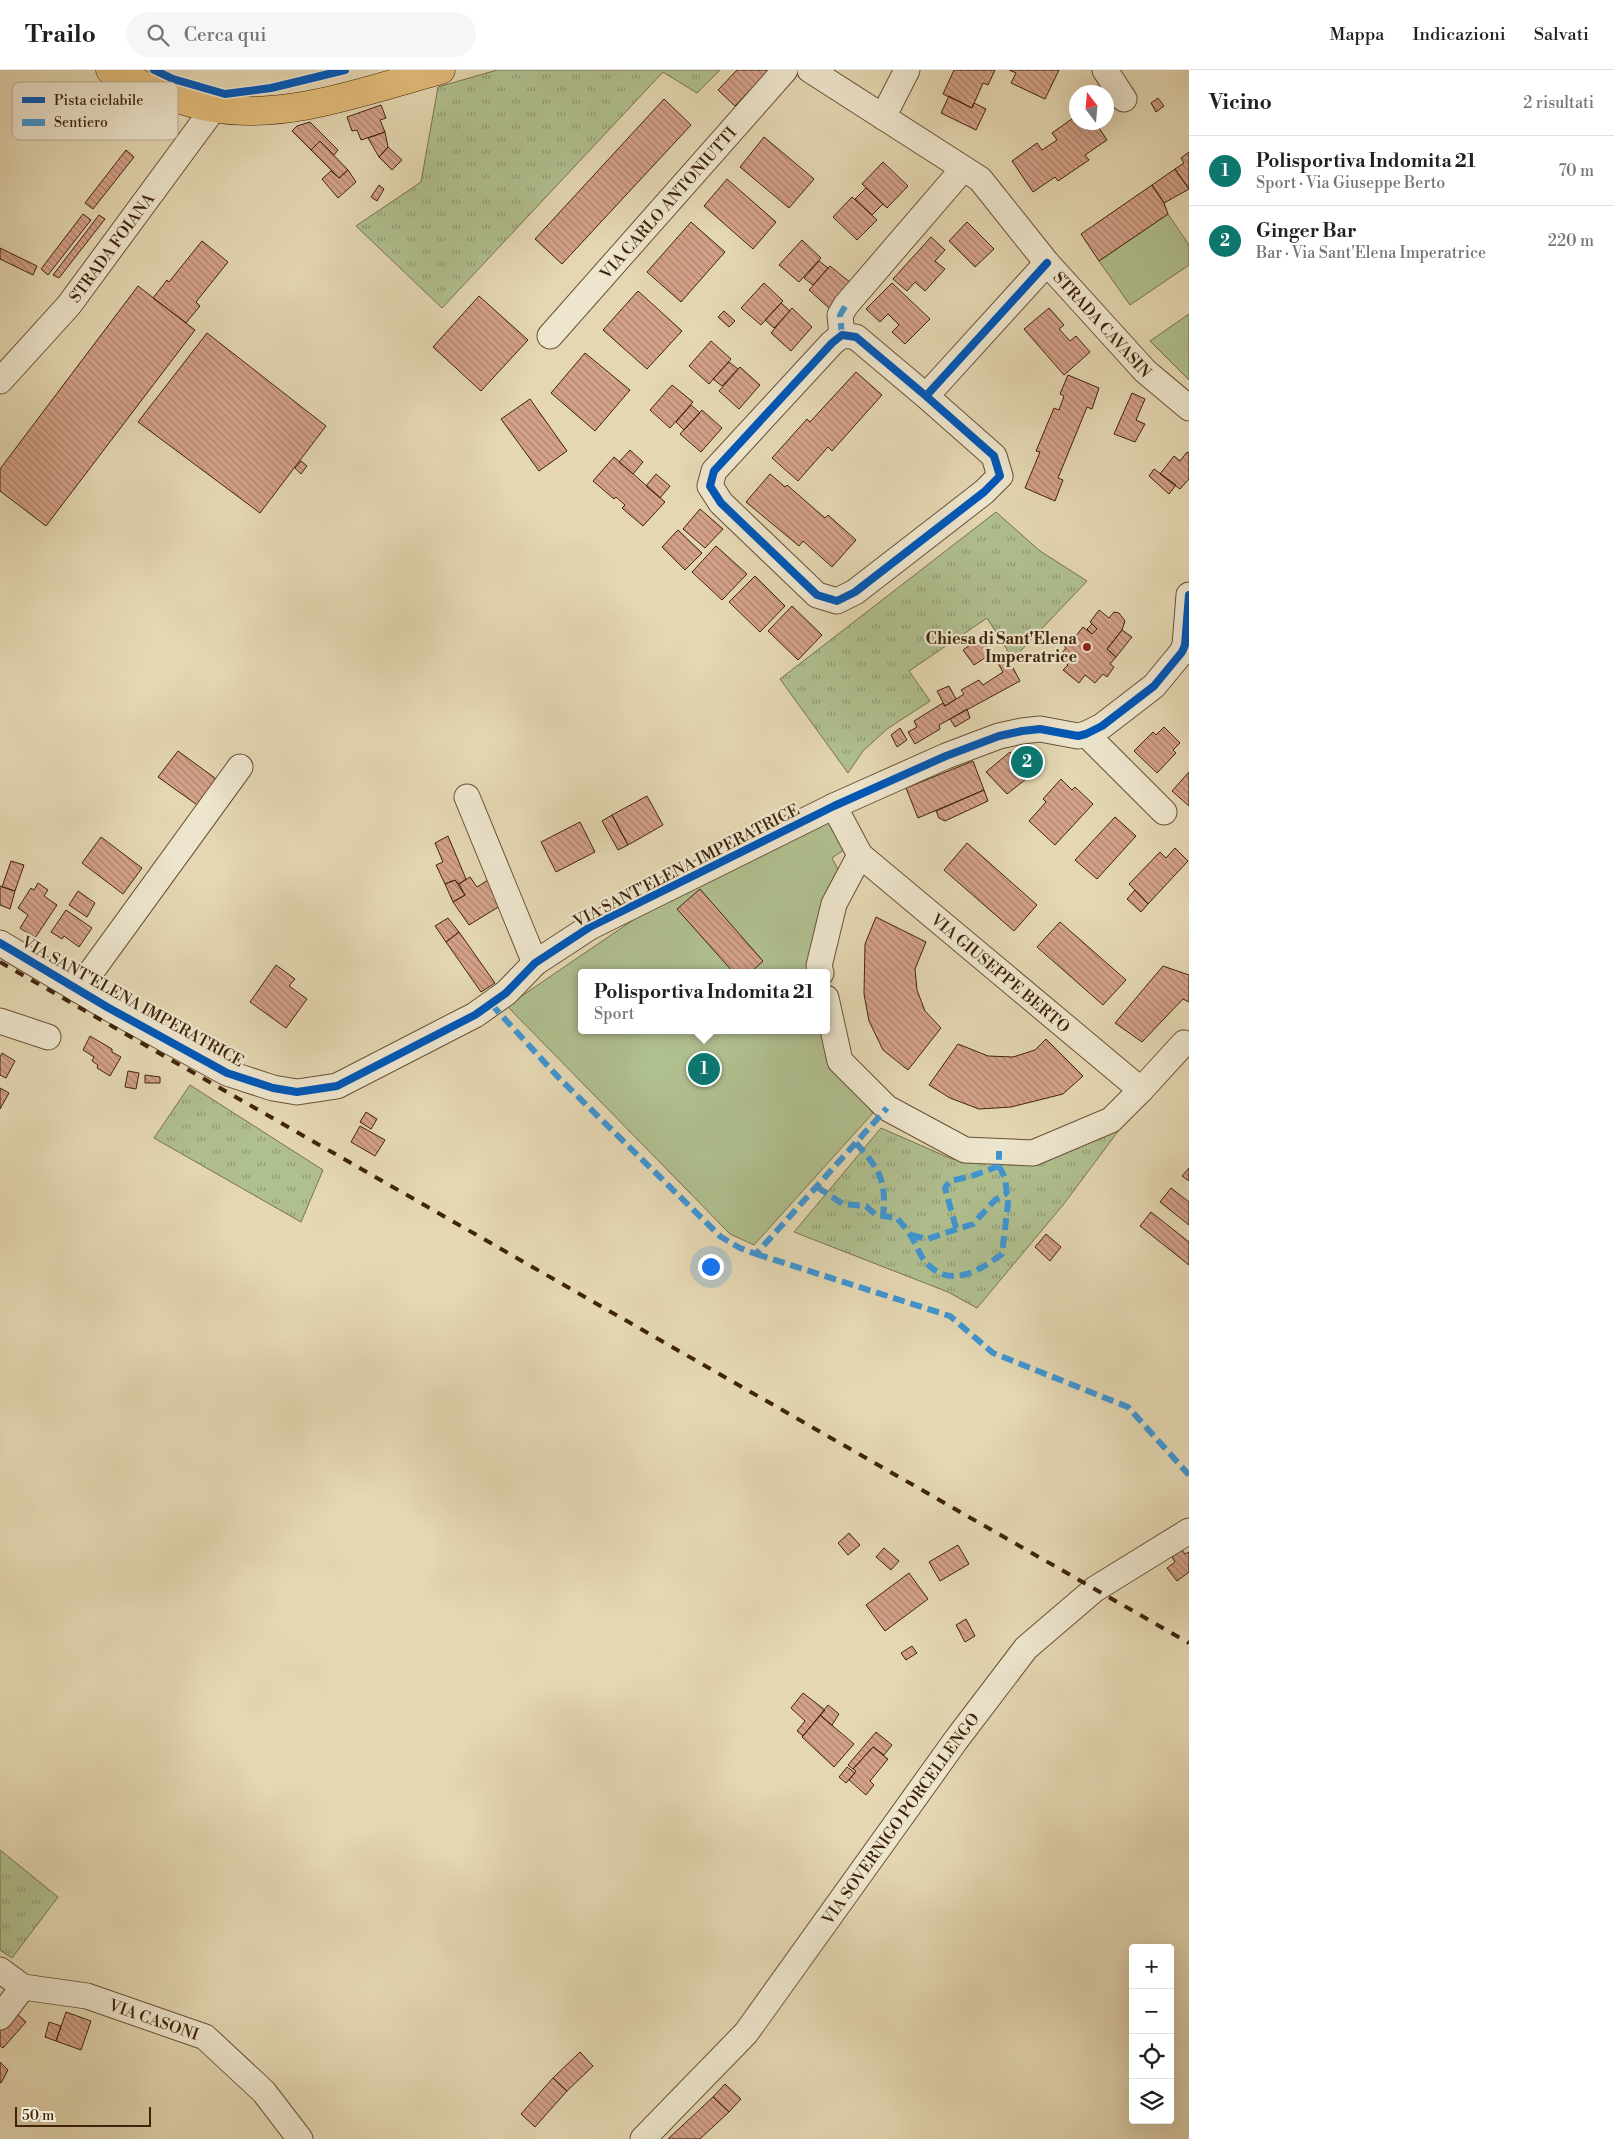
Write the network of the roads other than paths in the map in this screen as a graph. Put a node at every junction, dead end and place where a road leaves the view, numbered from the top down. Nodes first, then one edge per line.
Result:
1 (110, 70) edge
2 (441, 70) edge
3 (785, 70) edge
4 (810, 70) edge
5 (907, 70) edge
6 (1105, 70) edge
7 (138, 82) edge
8 (178, 99) edge
9 (1124, 99) dead end
10 (214, 108) junction
11 (882, 117) junction
12 (963, 169) junction
13 (1047, 263) junction
14 (842, 335) junction
15 (550, 336) dead end
16 (0, 380) edge
17 (926, 396) junction
18 (1189, 408) edge
19 (1189, 596) edge
20 (1188, 628) edge
21 (1086, 734) junction
22 (240, 767) dead end
23 (467, 797) dead end
24 (834, 806) junction
25 (1164, 812) dead end
26 (860, 856) junction
27 (0, 943) edge
28 (535, 963) junction
29 (820, 969) edge
30 (78, 990) junction
31 (830, 1016) edge
32 (0, 1021) edge
33 (48, 1037) dead end
34 (1184, 1043) dead end
35 (1141, 1090) junction
36 (1189, 1531) edge
37 (0, 1970) edge
38 (23, 1987) junction
39 (0, 2017) edge
40 (300, 2139) edge
41 (643, 2139) edge

1 - 7 main road
2 - 10 main road
3 - 15 street, VIA CARLO ANTONIUTTI
4 - 11 street, STRADA CAVASIN
5 - 11 street
6 - 9 street
8 - 10 main road
10 - 16 street, STRADA FOIANA
11 - 12 street, STRADA CAVASIN
12 - 13 street, STRADA CAVASIN
12 - 14 street
13 - 17 street
13 - 18 street, STRADA CAVASIN
14 - 17 street
14 - 17 street
19 - 20 street
20 - 21 street
21 - 24 street, VIA SANT'ELENA IMPERATRICE
21 - 25 street
22 - 30 street
23 - 28 street
24 - 26 street, VIA GIUSEPPE BERTO
24 - 28 street, VIA SANT'ELENA IMPERATRICE
26 - 29 street
26 - 35 street, VIA GIUSEPPE BERTO
27 - 30 street, VIA SANT'ELENA IMPERATRICE
28 - 30 street, VIA SANT'ELENA IMPERATRICE
31 - 35 street
32 - 33 street
34 - 35 street
36 - 41 street, VIA SOVERNIGO PORCELLENGO
37 - 38 street, VIA CASONI
38 - 39 street
38 - 40 street, VIA CASONI

